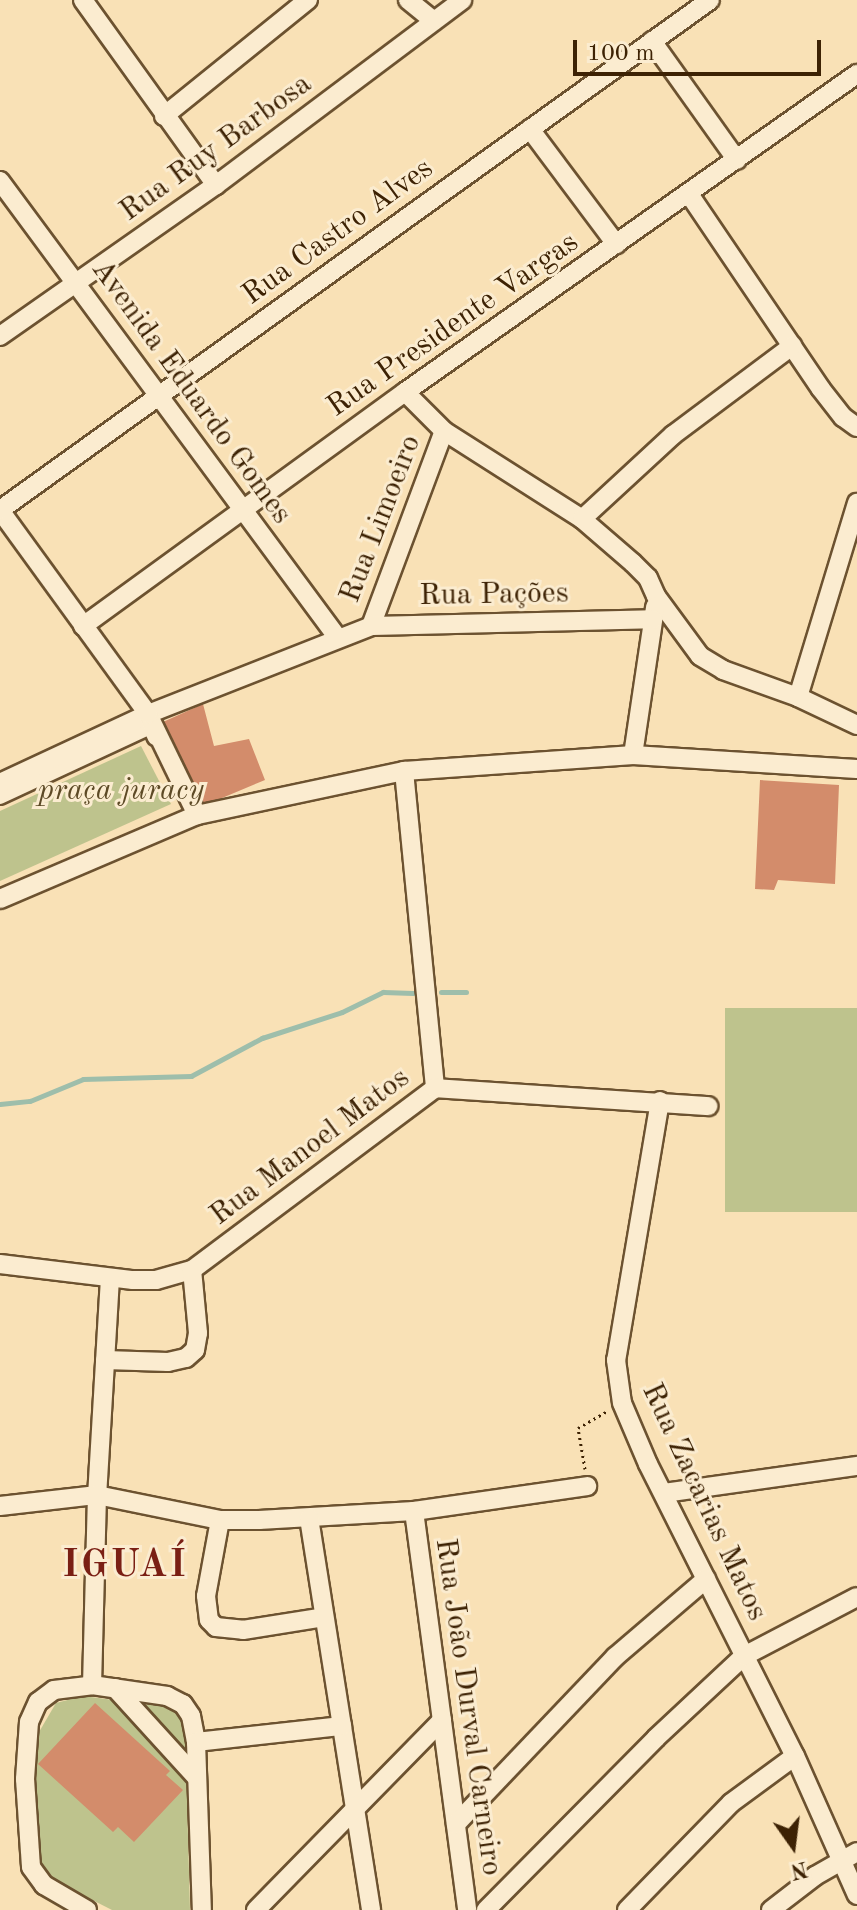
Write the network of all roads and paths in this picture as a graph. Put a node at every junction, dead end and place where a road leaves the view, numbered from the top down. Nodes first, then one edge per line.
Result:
1 (83, 0) edge
2 (308, 0) edge
3 (408, 0) edge
4 (462, 0) edge
5 (710, 0) edge
6 (434, 21) junction
7 (652, 41) junction
8 (857, 74) edge
9 (164, 116) junction
10 (530, 129) junction
11 (737, 160) junction
12 (0, 181) edge
13 (216, 185) junction
14 (689, 194) junction
15 (616, 244) junction
16 (77, 283) junction
17 (0, 336) edge
18 (792, 346) junction
19 (405, 392) junction
20 (158, 395) junction
21 (857, 427) edge
22 (444, 431) junction
23 (857, 503) edge
24 (242, 509) junction
25 (0, 510) edge
26 (582, 519) junction
27 (656, 596) junction
28 (653, 619) junction
29 (83, 626) junction
30 (371, 626) junction
31 (337, 637) junction
32 (798, 697) junction
33 (148, 714) junction
34 (857, 725) edge
35 (633, 755) junction
36 (0, 762) edge
37 (857, 769) edge
38 (404, 771) junction
39 (6, 781) edge
40 (0, 797) edge
41 (195, 811) junction
42 (0, 897) edge
43 (435, 1088) junction
44 (660, 1101) junction
45 (708, 1106) dead end
46 (0, 1264) edge
47 (192, 1270) junction
48 (110, 1278) junction
49 (105, 1360) junction
50 (622, 1403) junction
51 (856, 1471) edge
52 (587, 1486) joint
53 (664, 1493) junction
54 (97, 1495) junction
55 (0, 1506) edge
56 (414, 1511) junction
57 (309, 1518) junction
58 (220, 1520) junction
59 (706, 1579) junction
60 (857, 1597) edge
61 (324, 1617) junction
62 (744, 1656) junction
63 (92, 1685) junction
64 (115, 1688) junction
65 (442, 1720) junction
66 (342, 1726) junction
67 (196, 1742) junction
68 (795, 1756) junction
69 (196, 1777) junction
70 (355, 1811) junction
71 (456, 1824) junction
72 (850, 1855) edge
73 (857, 1895) edge
74 (87, 1910) edge
75 (202, 1910) edge
76 (256, 1910) edge
77 (371, 1910) edge
78 (467, 1910) edge
79 (486, 1910) edge
80 (627, 1910) edge
81 (771, 1910) edge

1 - 9 street
2 - 9 street
3 - 6 street
4 - 6 street, Rua Ruy Barbosa
5 - 7 street, Rua Castro Alves
6 - 13 street, Rua Ruy Barbosa
7 - 10 street, Rua Castro Alves
7 - 11 street
8 - 11 street, Rua Presidente Vargas
9 - 13 street
10 - 15 street
10 - 20 street, Rua Castro Alves
11 - 14 street, Rua Presidente Vargas
12 - 16 street, Avenida Eduardo Gomes
13 - 16 street, Rua Ruy Barbosa
14 - 15 street, Rua Presidente Vargas
14 - 18 street
15 - 19 street, Rua Presidente Vargas
16 - 17 street, Rua Ruy Barbosa
16 - 20 street, Avenida Eduardo Gomes
18 - 21 street
18 - 26 street
19 - 22 street
19 - 24 street, Rua Presidente Vargas
20 - 24 street, Avenida Eduardo Gomes
20 - 25 street, Rua Castro Alves
22 - 26 street
22 - 30 street, Rua Limoeiro
23 - 32 street
24 - 29 street, Rua Presidente Vargas
24 - 31 street, Avenida Eduardo Gomes
25 - 29 street
26 - 27 street
27 - 28 street
27 - 32 street
28 - 30 street, Rua Pações
28 - 35 street
29 - 33 street
30 - 31 street, Rua Pações
31 - 33 street, Rua Pações
32 - 34 street
33 - 39 street, Rua Pações
33 - 41 street
35 - 37 street
35 - 38 street
36 - 39 street
38 - 41 street
38 - 43 street
40 - 41 street
41 - 42 street
43 - 44 street, Rua Manoel Matos
43 - 47 street, Rua Manoel Matos
44 - 45 street, Rua Manoel Matos
44 - 50 street, Rua Zacarias Matos
46 - 48 street
47 - 48 street
47 - 49 street
48 - 49 street
49 - 54 street
50 - 52 path
50 - 53 street, Rua Zacarias Matos
51 - 53 street
52 - 56 street
53 - 59 street, Rua Zacarias Matos
54 - 55 street
54 - 58 street
54 - 63 street
56 - 57 street
56 - 65 street, Rua João Durval Carneiro
57 - 58 street
57 - 61 street
58 - 61 street
59 - 62 street, Rua Zacarias Matos
59 - 71 street
60 - 62 street
61 - 66 street
62 - 68 street, Rua Zacarias Matos
62 - 79 street
63 - 64 street
63 - 74 street
64 - 67 street
64 - 69 street
65 - 70 street
65 - 71 street, Rua João Durval Carneiro
66 - 67 street
66 - 70 street
67 - 69 street
68 - 72 street, Rua Zacarias Matos
68 - 80 street
69 - 75 street
70 - 76 street
70 - 77 street
71 - 78 street, Rua João Durval Carneiro
72 - 73 street, Rua Zacarias Matos
72 - 81 street

